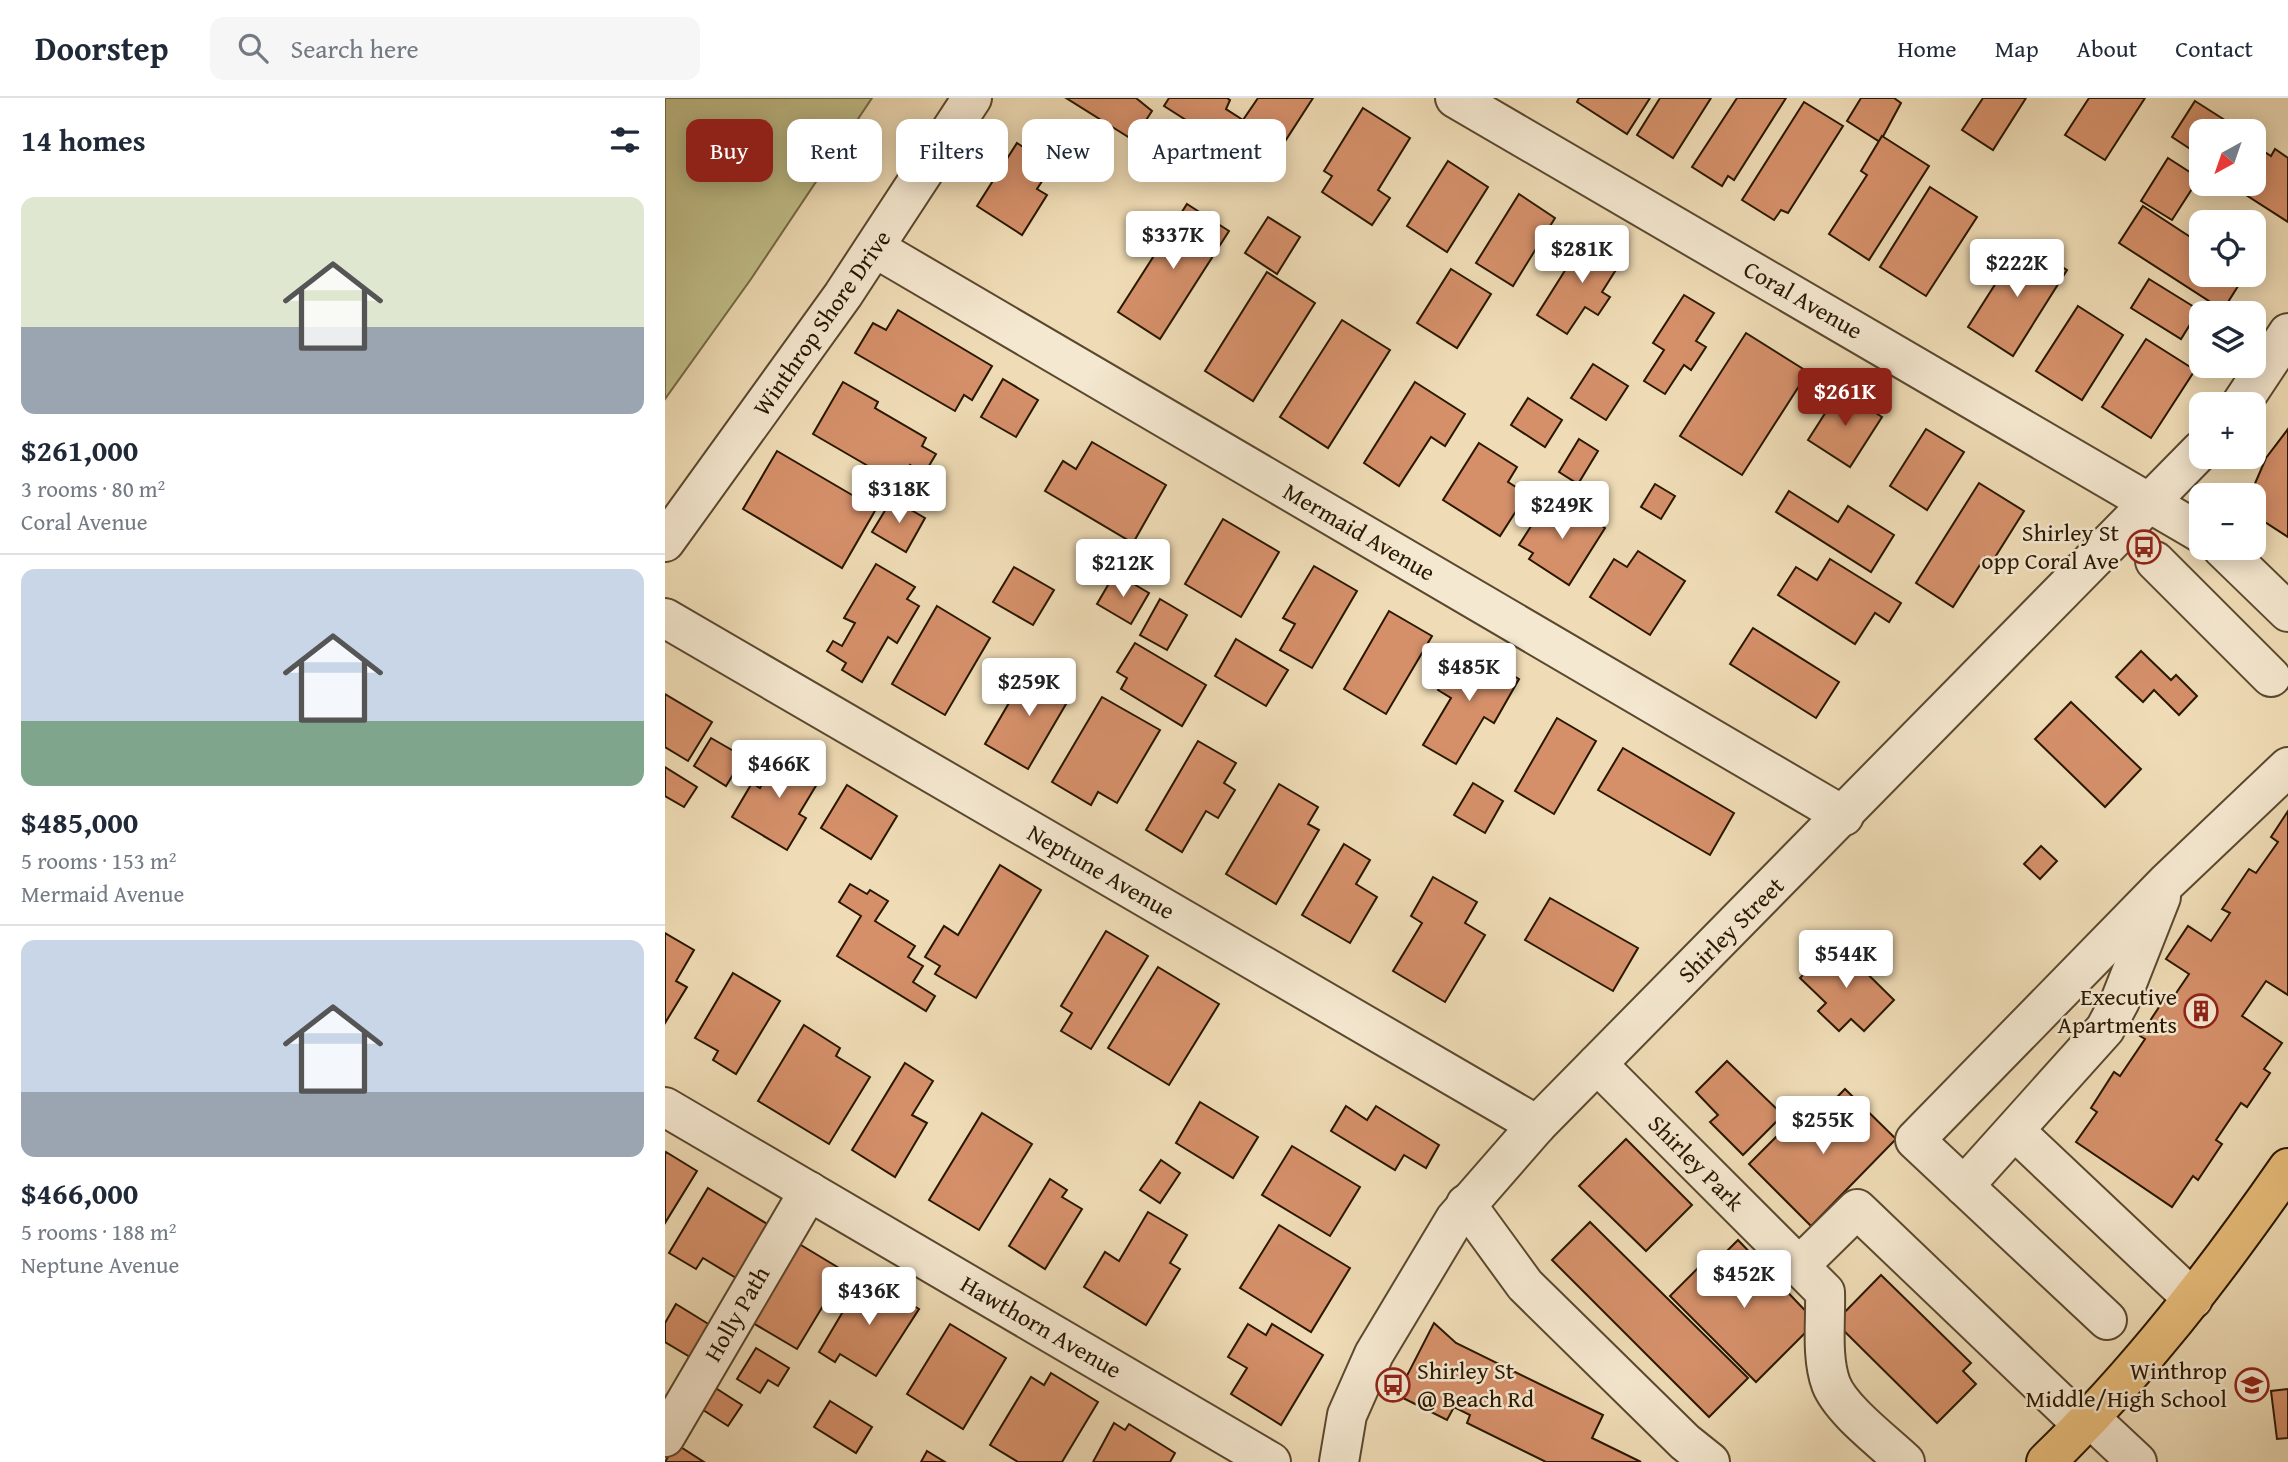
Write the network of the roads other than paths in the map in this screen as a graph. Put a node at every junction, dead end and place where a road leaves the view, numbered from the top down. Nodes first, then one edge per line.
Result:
1 (972, 98) edge
2 (1455, 98) edge
3 (875, 248) junction
4 (2288, 333) edge
5 (2249, 392) edge
6 (2189, 462) edge
7 (2150, 503) junction
8 (2189, 526) edge
9 (665, 542) edge
10 (2234, 560) edge
11 (2155, 561) dead end
12 (2276, 601) edge
13 (665, 618) edge
14 (2223, 629) junction
15 (2271, 677) dead end
16 (2288, 767) edge
17 (1844, 816) junction
18 (2167, 882) junction
19 (1597, 1064) junction
20 (665, 1107) edge
21 (1537, 1125) junction
22 (2015, 1131) junction
23 (2288, 1168) edge
24 (1964, 1186) junction
25 (809, 1192) junction
26 (1466, 1204) junction
27 (1812, 1279) junction
28 (2193, 1299) junction
29 (2107, 1320) dead end
30 (2086, 1421) junction
31 (665, 1437) edge
32 (1329, 1458) edge
33 (1271, 1462) edge
34 (1710, 1462) edge
35 (1905, 1462) edge
36 (2046, 1462) edge
37 (2137, 1462) edge

1 - 3 street, Winthrop Shore Drive
2 - 7 street, Coral Avenue
3 - 9 street, Winthrop Shore Drive
3 - 17 street, Mermaid Avenue
4 - 5 street
6 - 7 street, Shirley Street
7 - 8 street, Coral Avenue
7 - 17 street, Shirley Street
10 - 12 street
11 - 14 street
12 - 14 street
13 - 21 street, Neptune Avenue
14 - 15 street
16 - 18 street
17 - 19 street, Shirley Street
18 - 22 street
18 - 24 street
19 - 21 street, Shirley Street
19 - 27 street, Shirley Park
20 - 25 street, Hawthorn Avenue
21 - 26 street, Shirley Street
22 - 24 street
22 - 28 street
23 - 28 main road
24 - 29 street
25 - 31 street, Holly Path
25 - 33 street, Hawthorn Avenue
26 - 32 street, Shirley Street
26 - 34 street
27 - 30 street
27 - 35 street
28 - 30 main road
30 - 36 main road
30 - 37 street

